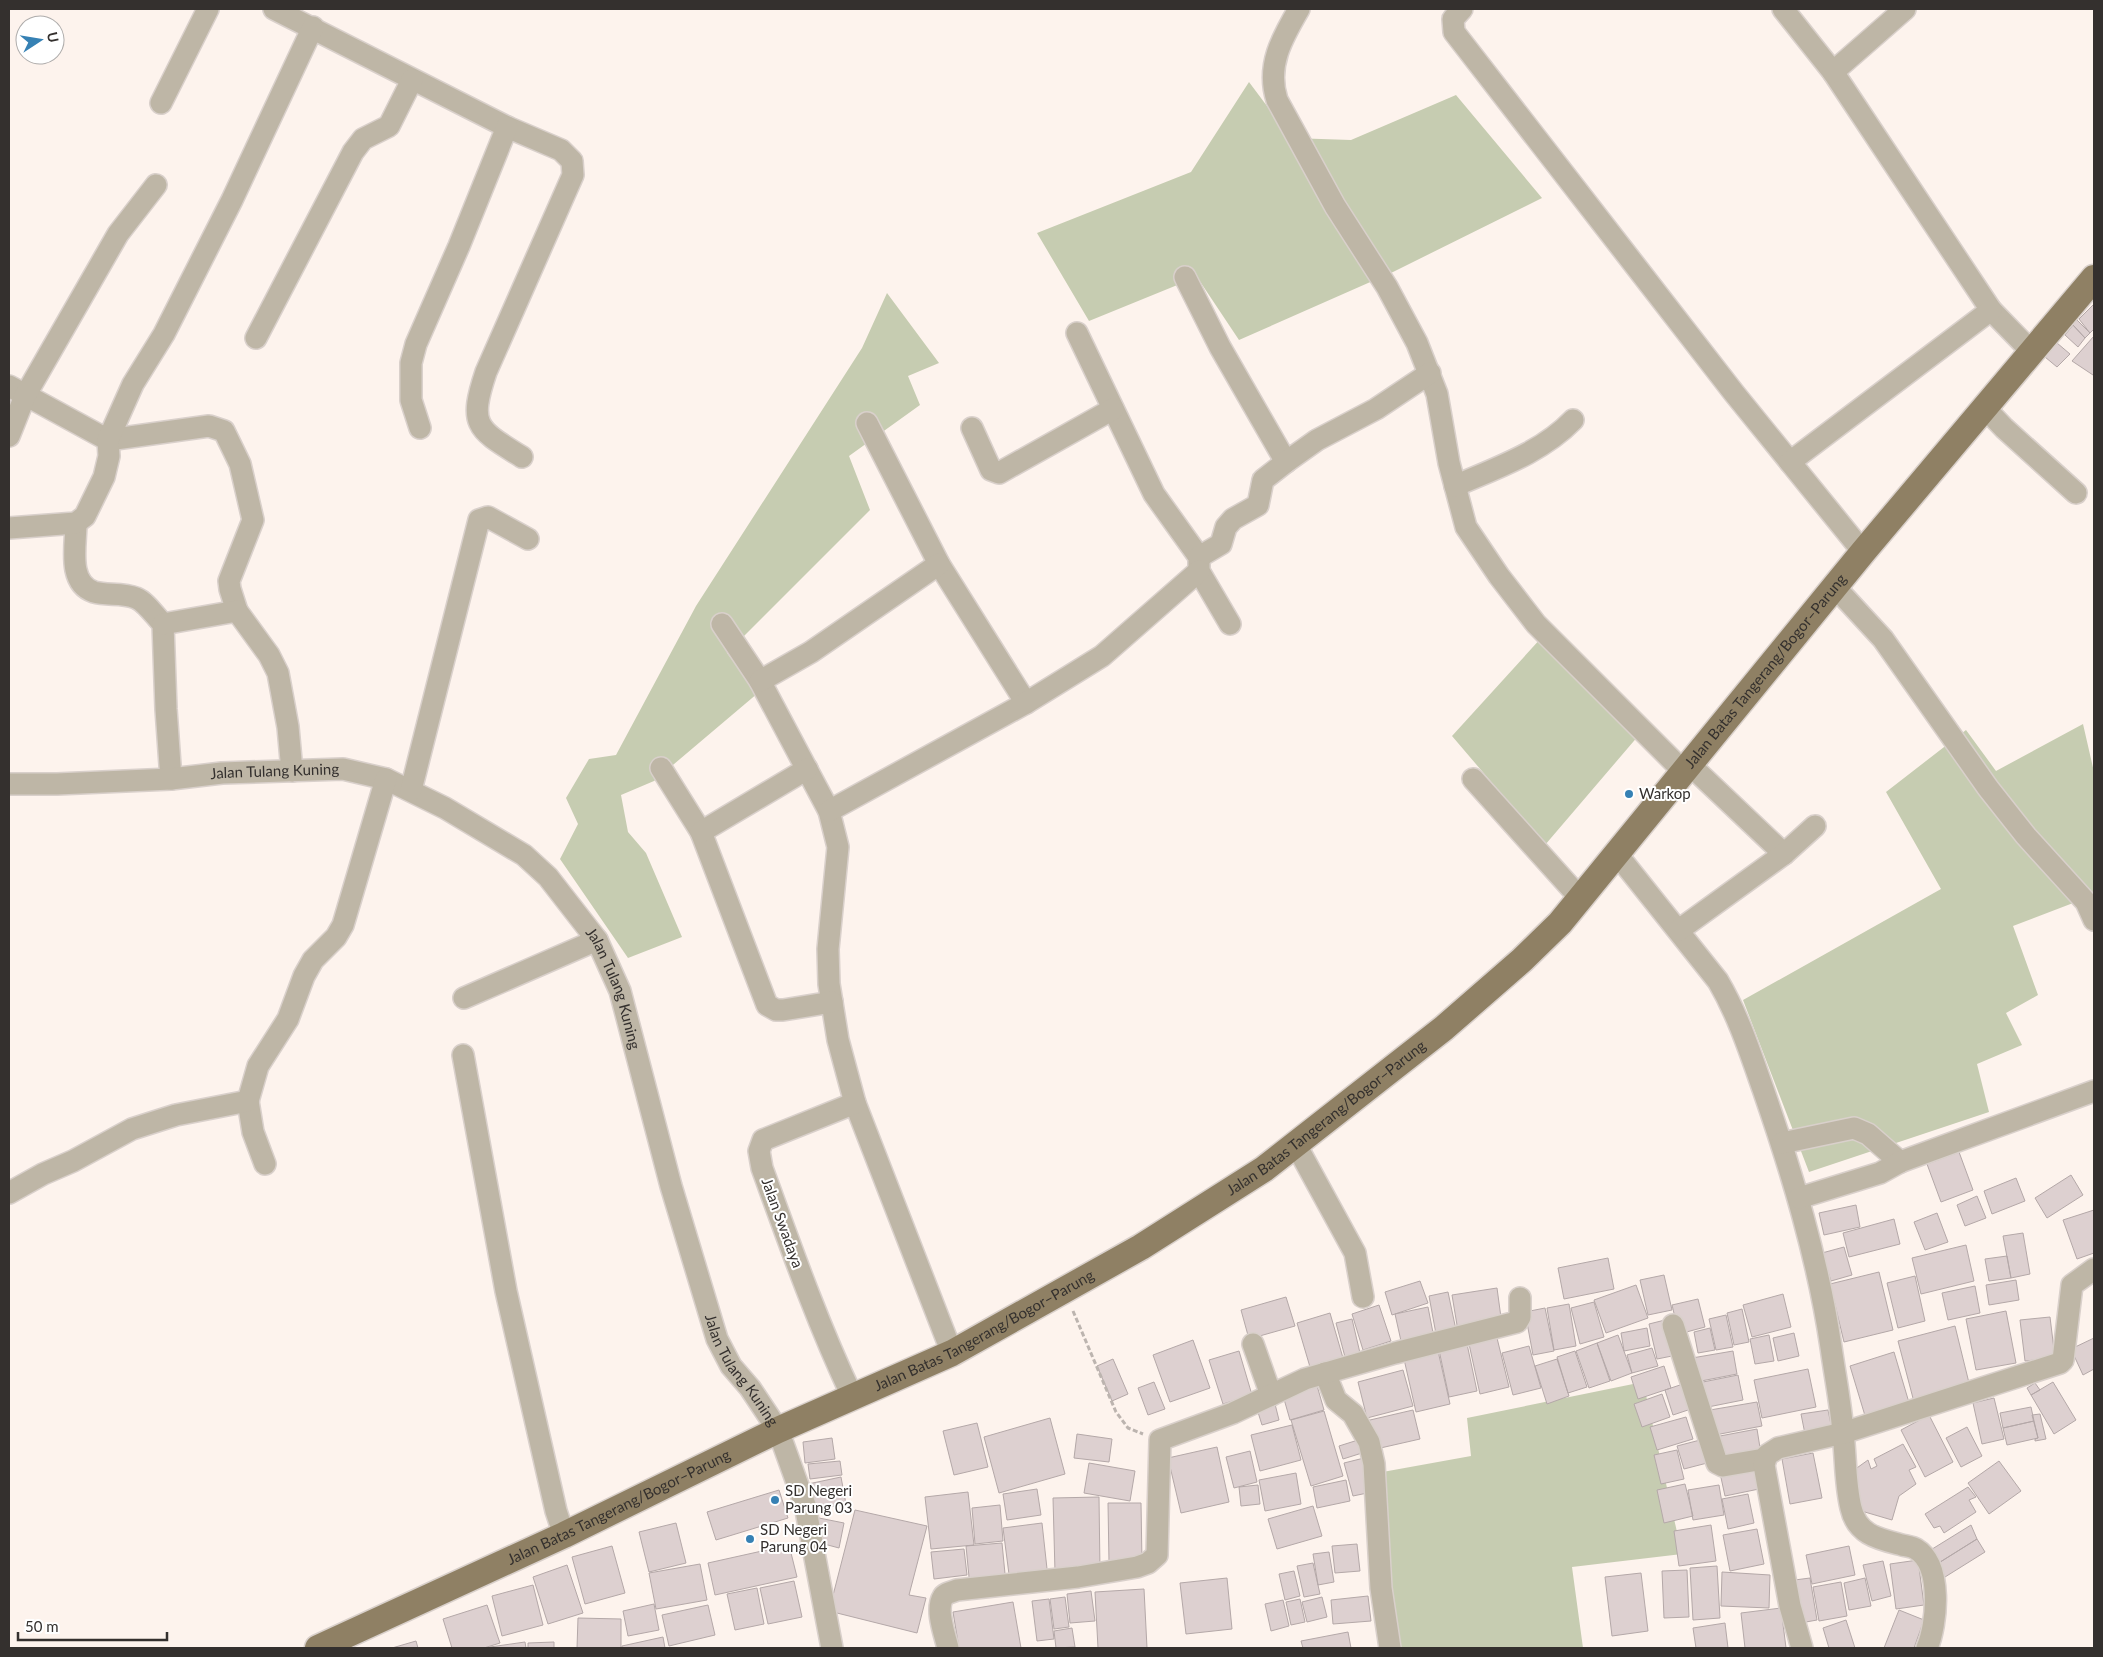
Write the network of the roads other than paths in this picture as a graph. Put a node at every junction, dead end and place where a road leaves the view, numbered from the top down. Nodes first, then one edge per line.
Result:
1 (208, 9) edge
2 (274, 9) edge
3 (1299, 9) edge
4 (1462, 9) edge
5 (1783, 9) edge
6 (1905, 9) edge
7 (313, 27) junction
8 (1833, 72) junction
9 (412, 80) junction
10 (161, 103) dead end
11 (507, 127) junction
12 (156, 186) dead end
13 (1185, 277) dead end
14 (2094, 278) edge
15 (1992, 310) junction
16 (1077, 332) dead end
17 (256, 338) dead end
18 (2031, 351) junction
19 (1430, 374) junction
20 (17, 391) edge
21 (1984, 407) junction
22 (1113, 409) junction
23 (1573, 420) dead end
24 (867, 423) dead end
25 (420, 428) dead end
26 (972, 428) dead end
27 (9, 436) edge
28 (108, 440) junction
29 (522, 457) dead end
30 (1286, 462) junction
31 (1790, 462) junction
32 (1455, 486) junction
33 (2076, 492) dead end
34 (76, 523) junction
35 (9, 528) edge
36 (528, 539) dead end
37 (1863, 552) junction
38 (939, 564) junction
39 (1199, 564) junction
40 (1835, 587) junction
41 (237, 611) junction
42 (163, 624) junction
43 (722, 624) dead end
44 (1230, 624) dead end
45 (760, 681) junction
46 (1026, 702) junction
47 (661, 768) dead end
48 (807, 769) junction
49 (1687, 769) junction
50 (292, 771) junction
51 (171, 779) junction
52 (386, 779) junction
53 (1473, 779) dead end
54 (9, 781) edge
55 (411, 790) junction
56 (829, 811) junction
57 (1815, 826) dead end
58 (701, 832) junction
59 (1616, 853) junction
60 (1784, 854) junction
61 (1580, 898) junction
62 (2094, 920) edge
63 (1679, 930) junction
64 (597, 940) junction
65 (464, 998) dead end
66 (832, 1002) junction
67 (463, 1055) dead end
68 (2094, 1091) edge
69 (248, 1100) junction
70 (855, 1103) junction
71 (1295, 1143) junction
72 (1782, 1143) junction
73 (1900, 1162) junction
74 (265, 1164) dead end
75 (9, 1193) edge
76 (1799, 1198) junction
77 (2094, 1269) edge
78 (1364, 1297) dead end
79 (1520, 1298) dead end
80 (1673, 1325) dead end
81 (1253, 1344) dead end
82 (952, 1353) junction
83 (1325, 1373) junction
84 (1270, 1395) junction
85 (852, 1396) junction
86 (778, 1430) junction
87 (1843, 1433) junction
88 (1764, 1459) junction
89 (564, 1535) junction
90 (318, 1648) edge
91 (832, 1648) edge
92 (948, 1648) edge
93 (1390, 1648) edge
94 (1802, 1648) edge
95 (1926, 1648) edge

1 - 10 street
2 - 7 street
3 - 19 street
4 - 31 street
5 - 8 street
6 - 8 street
7 - 9 street
7 - 28 street
8 - 15 street
9 - 11 street
9 - 17 street
11 - 25 street
11 - 29 street
12 - 20 street
13 - 30 street
14 - 18 main road, Jalan Batas Tangerang/Bogor–Parung
15 - 18 street
15 - 31 street
16 - 22 street
18 - 21 main road, Jalan Batas Tangerang/Bogor–Parung
19 - 30 street
19 - 32 street
20 - 27 street
20 - 28 street
21 - 33 street
21 - 37 main road, Jalan Batas Tangerang/Bogor–Parung
22 - 26 street
22 - 39 street
23 - 32 street
24 - 38 street
28 - 34 street
28 - 41 street
30 - 39 street
31 - 37 street
32 - 49 street
34 - 35 street
34 - 42 street
36 - 55 street
37 - 40 main road, Jalan Batas Tangerang/Bogor–Parung
38 - 45 street
38 - 46 street
39 - 44 street
39 - 46 street
40 - 49 main road, Jalan Batas Tangerang/Bogor–Parung
40 - 62 street
41 - 42 street
41 - 50 street
42 - 51 street
43 - 45 street
45 - 48 street
46 - 56 street
47 - 58 street
48 - 56 street
48 - 58 street
49 - 59 main road, Jalan Batas Tangerang/Bogor–Parung
49 - 60 street
50 - 51 street, Jalan Tulang Kuning
50 - 52 street, Jalan Tulang Kuning
51 - 54 street, Jalan Tulang Kuning
52 - 55 street, Jalan Tulang Kuning
52 - 69 street
53 - 61 street
55 - 64 street, Jalan Tulang Kuning
56 - 66 street
57 - 60 street
58 - 66 street
59 - 61 main road, Jalan Batas Tangerang/Bogor–Parung
59 - 63 street
60 - 63 street
61 - 71 main road, Jalan Batas Tangerang/Bogor–Parung
63 - 72 street
64 - 65 street
64 - 86 street, Jalan Tulang Kuning
66 - 70 street
67 - 89 street
68 - 73 street
69 - 74 street
69 - 75 street
70 - 82 street
70 - 85 street, Jalan Swadaya
71 - 78 street
71 - 82 main road, Jalan Batas Tangerang/Bogor–Parung
72 - 73 street
72 - 76 street
73 - 76 street
76 - 87 street
77 - 87 street
79 - 83 street
80 - 88 street
81 - 84 street
82 - 85 main road, Jalan Batas Tangerang/Bogor–Parung
83 - 84 street
83 - 93 street
84 - 92 street
85 - 86 main road, Jalan Batas Tangerang/Bogor–Parung
86 - 89 main road, Jalan Batas Tangerang/Bogor–Parung
86 - 91 street, Jalan Tulang Kuning
87 - 88 street
87 - 95 street
88 - 94 street
89 - 90 main road, Jalan Batas Tangerang/Bogor–Parung

